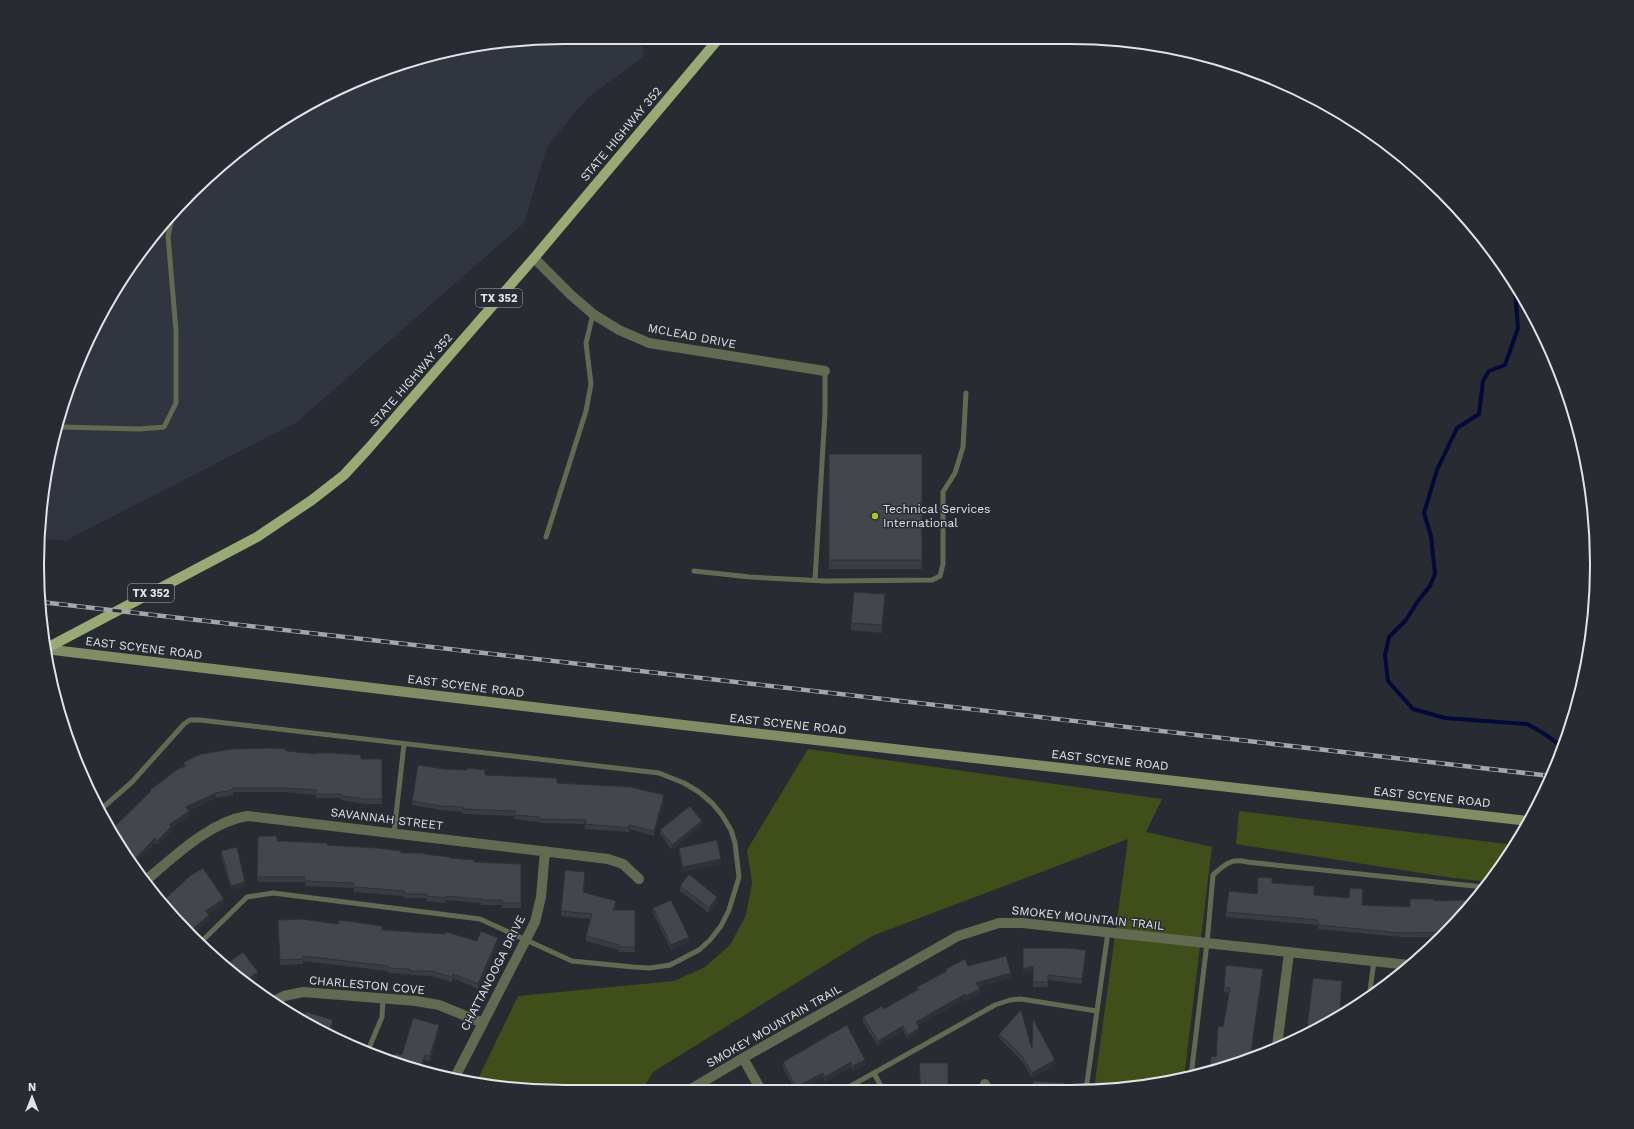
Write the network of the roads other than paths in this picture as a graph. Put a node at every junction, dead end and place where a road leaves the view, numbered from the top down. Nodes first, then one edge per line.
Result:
1 (714, 44) edge
2 (171, 224) edge
3 (534, 258) junction
4 (593, 314) junction
5 (826, 371) joint
6 (966, 393) dead end
7 (63, 427) edge
8 (546, 537) dead end
9 (694, 571) dead end
10 (815, 580) junction
11 (50, 646) edge
12 (51, 650) edge
13 (404, 744) junction
14 (104, 806) edge
15 (1522, 820) edge
16 (394, 833) junction
17 (545, 851) junction
18 (149, 877) edge
19 (639, 879) dead end
20 (1478, 886) edge
21 (1108, 932) junction
22 (203, 940) edge
23 (526, 940) junction
24 (1207, 943) junction
25 (1289, 953) junction
26 (1374, 961) junction
27 (1402, 964) edge
28 (1370, 989) edge
29 (383, 998) junction
30 (278, 999) edge
31 (1097, 1011) junction
32 (483, 1024) junction
33 (1279, 1041) edge
34 (369, 1046) edge
35 (743, 1058) junction
36 (1192, 1070) edge
37 (874, 1073) junction
38 (457, 1074) edge
39 (698, 1085) edge
40 (758, 1085) edge
41 (853, 1085) edge
42 (880, 1085) edge
43 (1087, 1085) edge

1 - 3 main road, STATE HIGHWAY 352 / TX 352
2 - 7 lane
3 - 4 street, MCLEAD DRIVE
3 - 11 main road, STATE HIGHWAY 352 / TX 352
4 - 5 street, MCLEAD DRIVE
4 - 8 lane
5 - 10 lane
6 - 10 lane
9 - 10 lane
12 - 15 street, EAST SCYENE ROAD
13 - 14 lane
13 - 16 lane
13 - 23 lane
16 - 17 street, SAVANNAH STREET
16 - 18 street, SAVANNAH STREET
17 - 19 street, SAVANNAH STREET
17 - 23 street, CHATTANOOGA DRIVE
20 - 24 lane
21 - 24 street, SMOKEY MOUNTAIN TRAIL
21 - 31 lane
21 - 35 street, SMOKEY MOUNTAIN TRAIL
22 - 23 lane
23 - 32 street, CHATTANOOGA DRIVE
24 - 25 street, SMOKEY MOUNTAIN TRAIL
24 - 36 lane
25 - 26 street, SMOKEY MOUNTAIN TRAIL
25 - 33 street
26 - 27 street, SMOKEY MOUNTAIN TRAIL
26 - 28 lane
29 - 30 street, CHARLESTON COVE
29 - 32 street, CHARLESTON COVE
29 - 34 lane
31 - 37 lane
31 - 43 lane
32 - 38 street, CHATTANOOGA DRIVE
35 - 39 street, SMOKEY MOUNTAIN TRAIL
35 - 40 street
37 - 41 lane
37 - 42 lane

